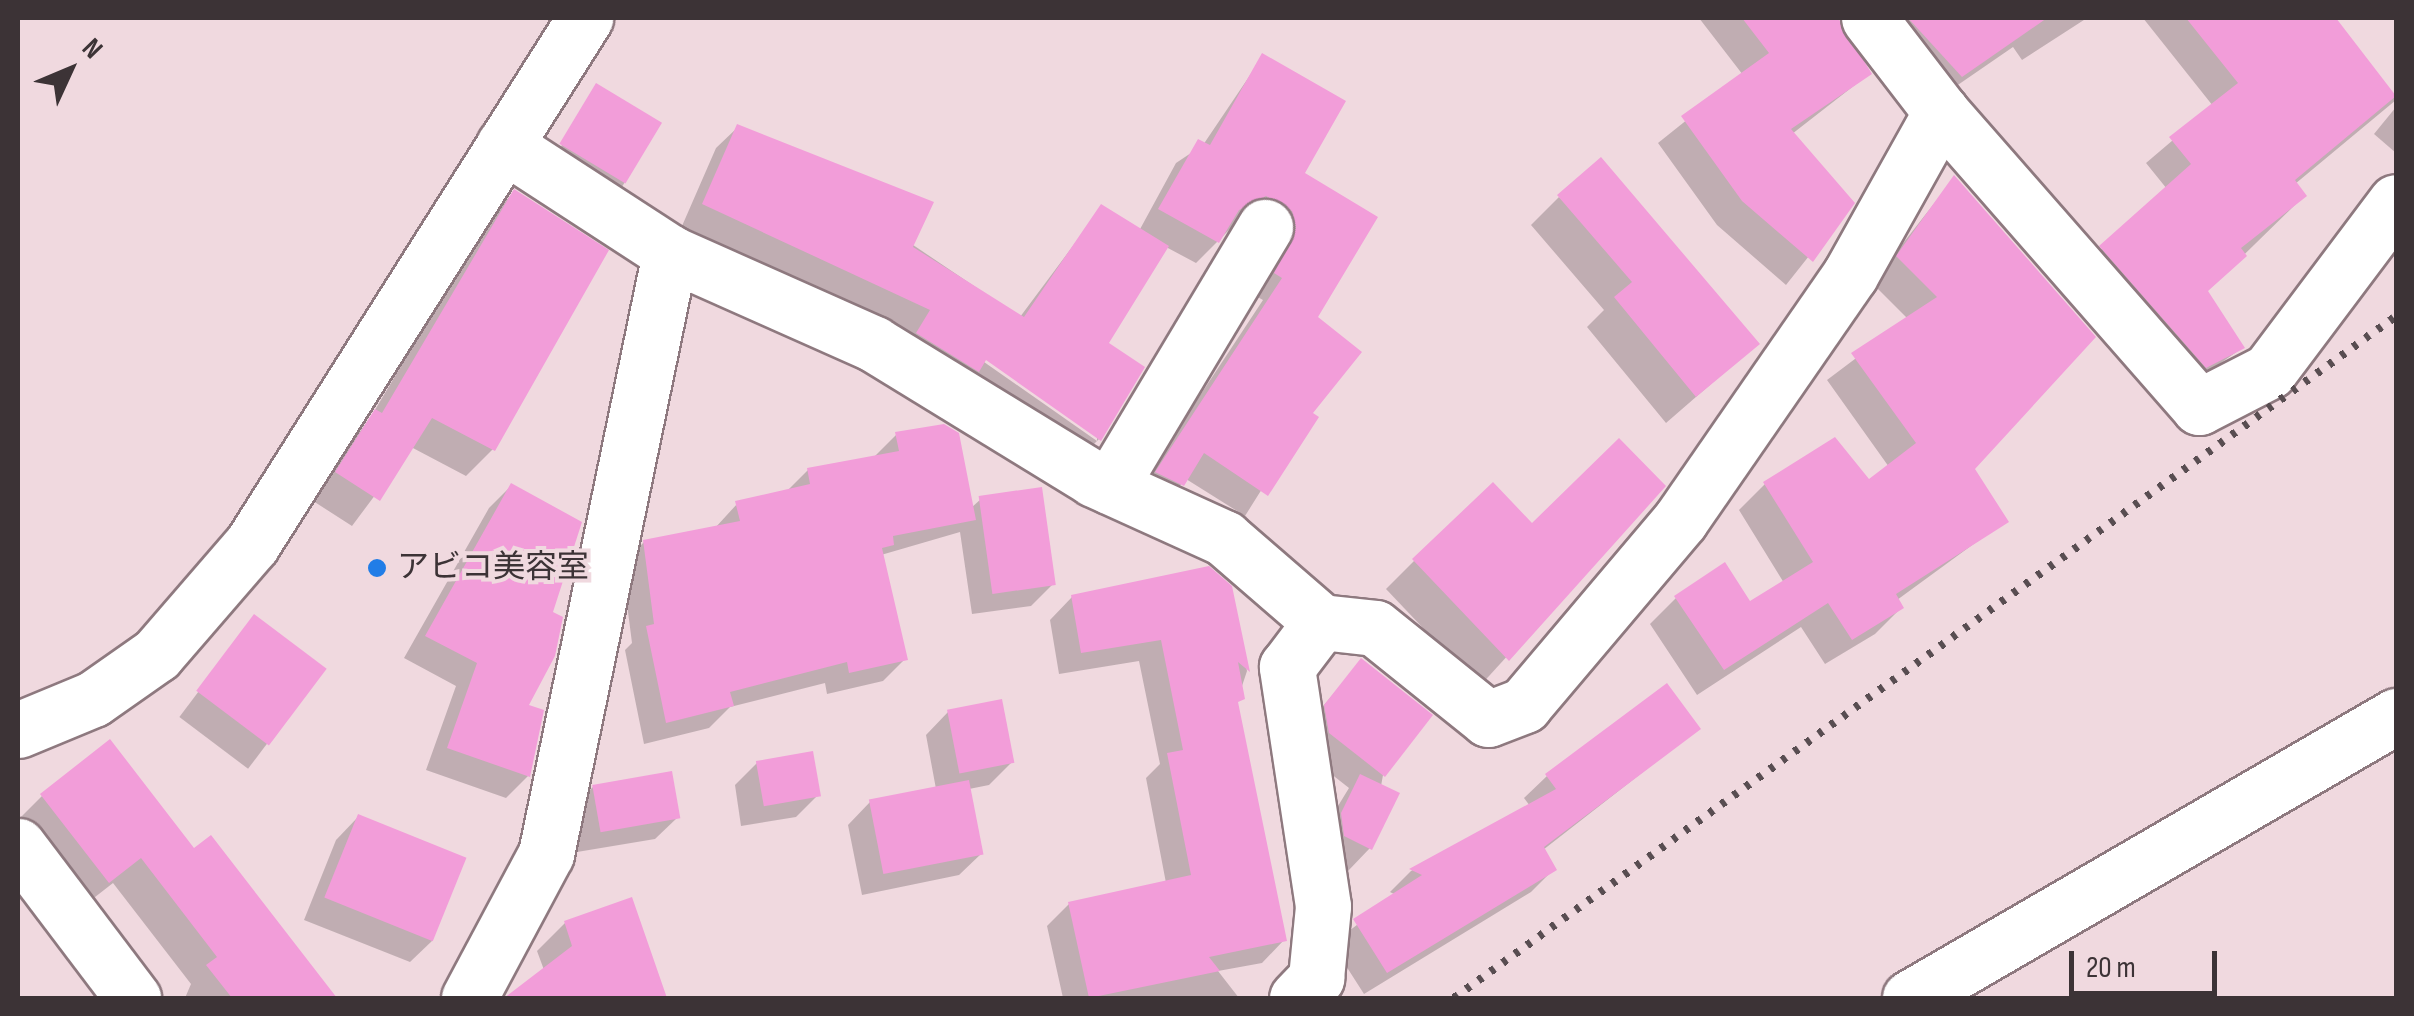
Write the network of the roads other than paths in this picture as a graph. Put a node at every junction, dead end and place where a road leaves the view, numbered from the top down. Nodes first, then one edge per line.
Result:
1 (585, 18) edge
2 (1869, 18) edge
3 (1941, 112) junction
4 (504, 145) junction
5 (2396, 202) edge
6 (1265, 228) dead end
7 (670, 254) junction
8 (1110, 486) junction
9 (1321, 622) junction
10 (2396, 716) edge
11 (18, 730) edge
12 (18, 846) edge
13 (133, 998) edge
14 (468, 998) edge
15 (1297, 998) edge
16 (1910, 998) edge

1 - 4 street
2 - 3 street
3 - 5 street
3 - 9 street
4 - 7 street
4 - 11 street
6 - 8 street
7 - 8 street
7 - 14 street
8 - 9 street
9 - 15 street
10 - 16 street
12 - 13 street

